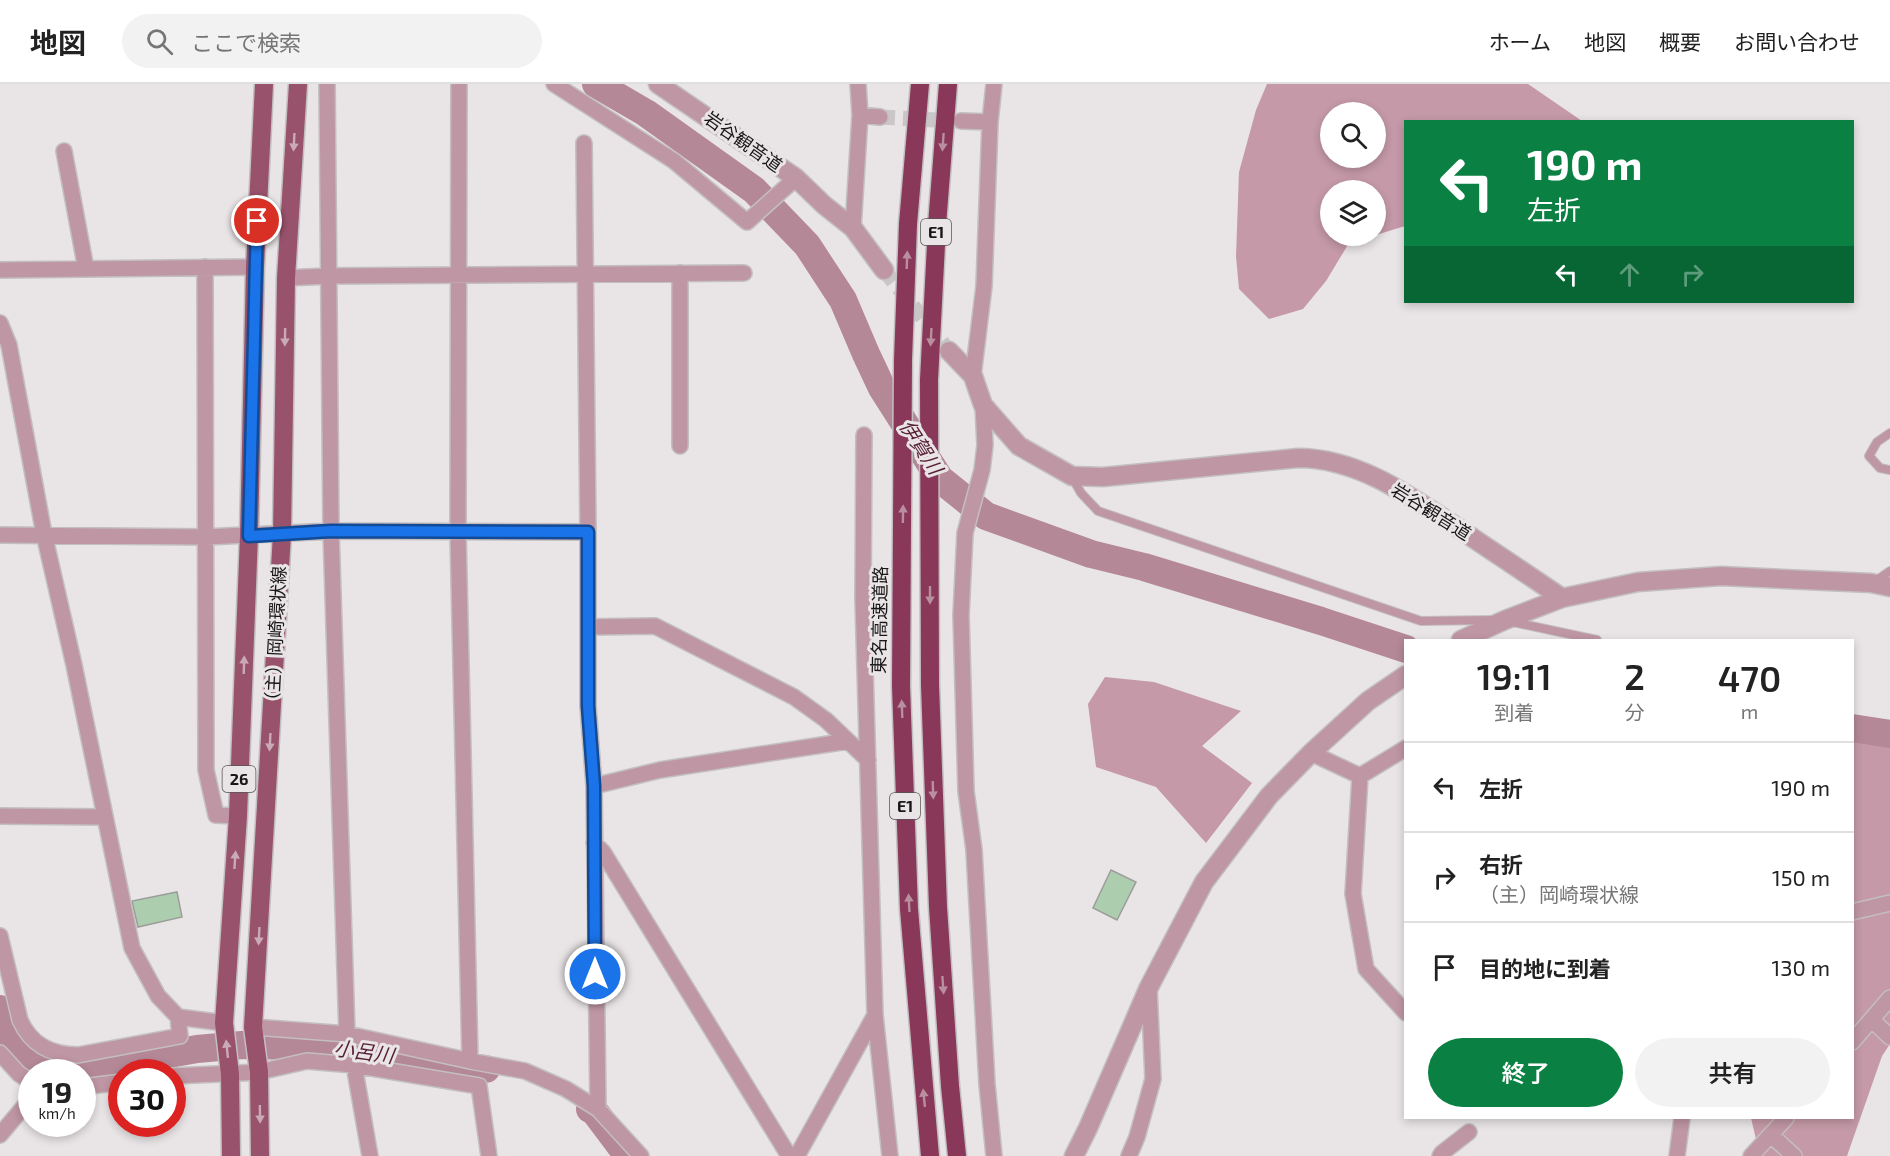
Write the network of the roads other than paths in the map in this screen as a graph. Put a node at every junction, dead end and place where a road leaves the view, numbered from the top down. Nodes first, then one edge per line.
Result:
1 (264, 84) edge
2 (298, 84) edge
3 (327, 84) edge
4 (459, 84) edge
5 (554, 84) edge
6 (658, 84) edge
7 (858, 84) edge
8 (920, 84) edge
9 (948, 84) edge
10 (994, 84) edge
11 (860, 115) junction
12 (880, 117) tunnel mouth
13 (961, 121) tunnel mouth
14 (990, 122) junction
15 (584, 142) dead end
16 (64, 151) dead end
17 (796, 178) junction
18 (853, 228) junction
19 (204, 267) junction
20 (255, 267) junction
21 (86, 269) junction
22 (0, 270) edge
23 (884, 270) tunnel mouth
24 (680, 273) junction
25 (744, 273) dead end
26 (585, 274) junction
27 (458, 275) junction
28 (328, 276) junction
29 (286, 278) junction
30 (0, 323) edge
31 (949, 351) tunnel mouth
32 (973, 376) junction
33 (983, 405) junction
34 (1890, 433) edge
35 (864, 435) dead end
36 (680, 446) dead end
37 (1890, 470) edge
38 (1072, 476) junction
39 (331, 531) junction
40 (588, 532) junction
41 (458, 533) junction
42 (44, 534) junction
43 (282, 534) junction
44 (0, 535) edge
45 (249, 536) junction
46 (206, 537) junction
47 (1890, 571) edge
48 (1871, 583) junction
49 (1890, 587) edge
50 (1562, 598) junction
51 (1504, 620) junction
52 (588, 627) junction
53 (1463, 639) edge
54 (1592, 639) edge
55 (1403, 678) edge
56 (848, 741) junction
57 (1404, 749) edge
58 (1311, 753) junction
59 (868, 760) junction
60 (1360, 776) junction
61 (594, 786) junction
62 (0, 816) edge
63 (238, 816) junction
64 (104, 818) junction
65 (594, 843) junction
66 (1890, 903) edge
67 (1854, 912) edge
68 (0, 936) edge
69 (1149, 987) junction
70 (1890, 998) edge
71 (1404, 1011) edge
72 (875, 1015) junction
73 (178, 1017) junction
74 (1872, 1020) junction
75 (224, 1023) junction
76 (253, 1027) junction
77 (347, 1034) junction
78 (1890, 1037) edge
79 (1854, 1039) edge
80 (0, 1053) edge
81 (470, 1061) junction
82 (354, 1065) junction
83 (259, 1072) junction
84 (18, 1073) edge
85 (230, 1074) junction
86 (186, 1076) edge
87 (598, 1109) junction
88 (18, 1114) edge
89 (1682, 1119) edge
90 (1785, 1119) edge
91 (1469, 1132) dead end
92 (0, 1135) edge
93 (1771, 1135) junction
94 (231, 1156) edge
95 (260, 1156) edge
96 (370, 1156) edge
97 (489, 1156) edge
98 (641, 1156) edge
99 (789, 1156) edge
100 (797, 1156) edge
101 (890, 1156) edge
102 (930, 1156) edge
103 (957, 1156) edge
104 (994, 1156) edge
105 (1074, 1156) edge
106 (1129, 1156) edge
107 (1440, 1156) edge
108 (1677, 1156) edge
109 (1751, 1156) edge
110 (1794, 1156) edge

1 - 20 main road, （主）岡崎環状線 / 26
2 -> 29 main road, （主）岡崎環状線 / 26
3 - 28 street
4 - 27 street
5 - 17 street
6 - 17 street, 岩谷観音道
7 - 11 street
102 -> 8 highway, 東名高速道路 / E1
9 -> 103 highway, E1
10 - 14 street
11 - 12 street
11 - 18 street
13 - 14 street
14 - 32 street
15 - 26 street
16 - 21 street
17 - 18 street, 岩谷観音道
18 - 23 street, 岩谷観音道
19 - 20 street
19 - 21 street
19 - 46 street
20 - 45 main road, （主）岡崎環状線 / 26
21 - 22 street
24 - 25 street
24 - 26 street
24 - 36 street
26 - 27 street
26 - 40 street
27 - 28 street
27 - 41 street
28 - 29 street
28 - 39 street
29 -> 43 main road, （主）岡崎環状線 / 26
30 - 42 street
31 - 32 street
32 - 33 street
33 - 38 street, 岩谷観音道
33 - 104 street
34 - 37 lane
35 - 59 street
38 - 50 street, 岩谷観音道
38 - 51 lane
39 - 41 street
39 - 43 street
39 - 77 street
40 - 41 street
40 - 52 street
41 - 81 street
42 - 44 street
42 - 46 street
42 - 64 street
43 - 45 street
43 -> 76 main road, （主）岡崎環状線 / 26
45 - 46 street
63 -> 45 main road, （主）岡崎環状線 / 26
46 - 63 street
47 - 48 lane
48 - 49 street
48 - 50 street
50 - 51 street
51 - 53 street
51 - 54 lane
52 - 56 street
52 - 61 street
55 - 58 street
56 - 59 street
56 - 61 street
57 - 60 street
58 - 60 street
58 - 69 street
59 - 72 street
60 - 71 street
61 - 65 street
62 - 64 street
75 -> 63 main road, （主）岡崎環状線 / 26
64 - 73 street
65 - 87 street
65 - 99 street
66 - 67 street
68 - 73 street
69 - 105 street
69 - 106 street
70 - 74 street
72 - 100 street
72 - 101 street
73 - 75 street
74 - 78 street
74 - 79 street
85 -> 75 main road, （主）岡崎環状線 / 26
76 - 77 street
76 - 83 main road, （主）岡崎環状線 / 26
77 - 81 street
80 - 84 street
81 - 87 street
82 - 83 street
82 - 96 street
82 - 97 street
83 - 85 street
83 -> 95 main road, （主）岡崎環状線 / 26
85 - 86 street
85 - 94 main road, （主）岡崎環状線 / 26
87 - 98 street
88 - 92 street
89 - 108 street
90 - 93 street
91 - 107 street
93 - 109 street
93 - 110 street

